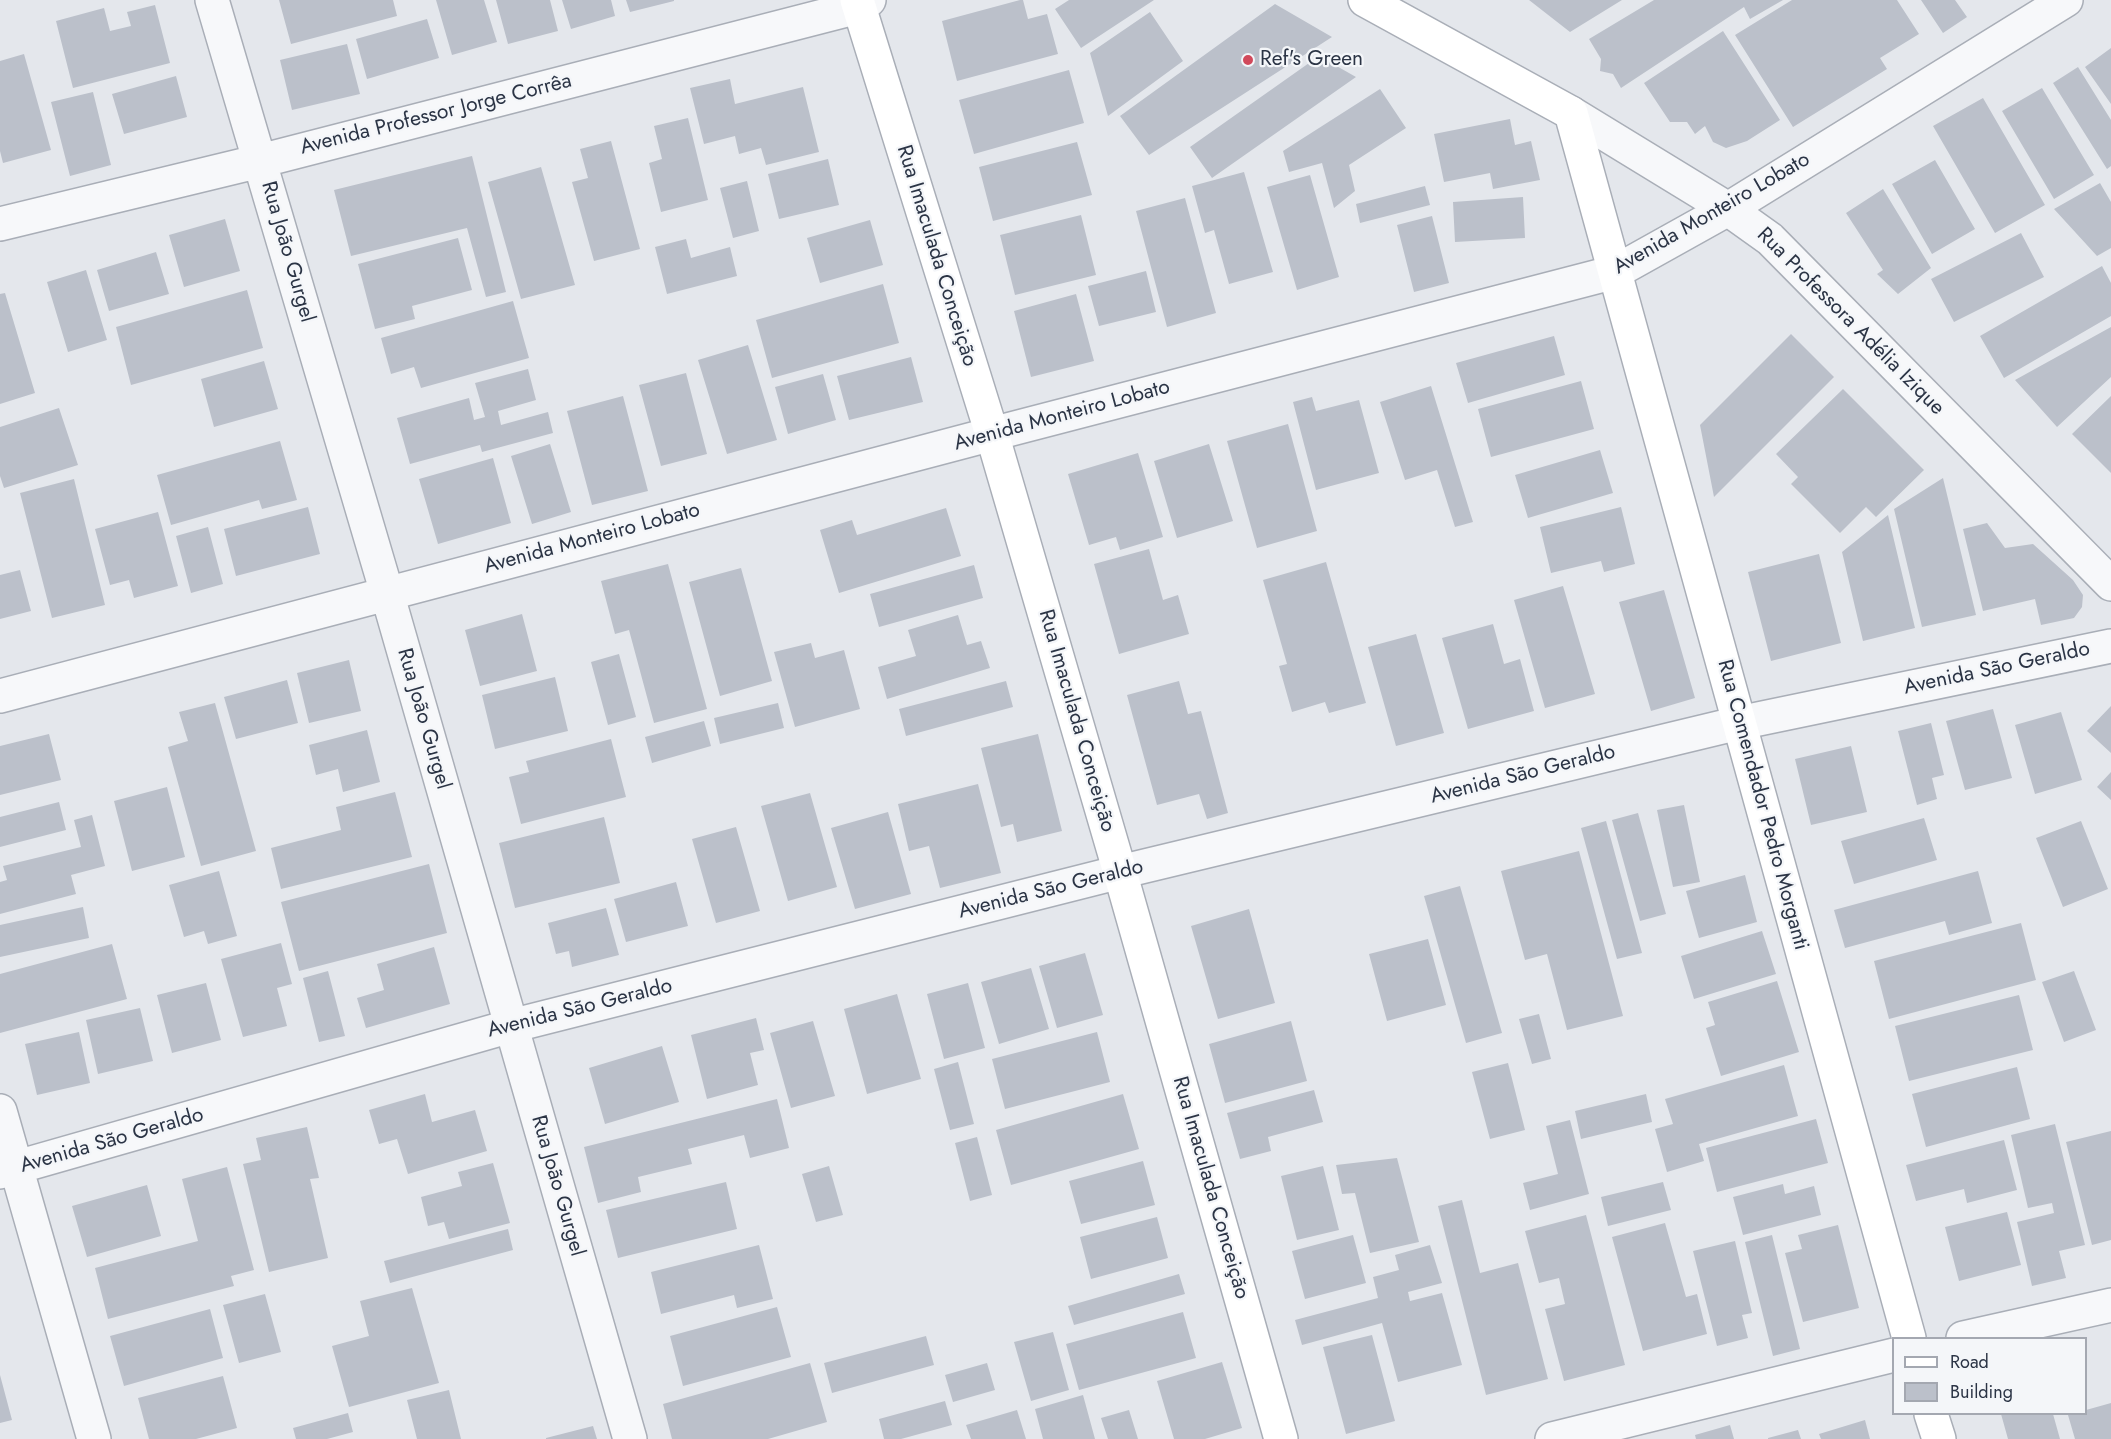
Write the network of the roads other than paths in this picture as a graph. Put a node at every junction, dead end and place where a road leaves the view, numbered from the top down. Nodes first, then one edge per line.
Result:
1 (212, 0) edge
2 (1365, 0) edge
3 (2066, 0) edge
4 (861, 2) edge
5 (1571, 113) junction
6 (260, 160) junction
7 (1728, 209) junction
8 (0, 224) edge
9 (1616, 272) junction
10 (992, 434) junction
11 (2111, 584) edge
12 (387, 593) junction
13 (2111, 646) edge
14 (0, 696) edge
15 (1739, 723) junction
16 (1120, 872) junction
17 (511, 1026) junction
18 (0, 1111) edge
19 (8, 1171) edge
20 (2111, 1305) edge
21 (1909, 1337) edge
22 (1967, 1337) edge
23 (1892, 1355) edge
24 (1932, 1415) edge
25 (94, 1439) edge
26 (630, 1439) edge
27 (1281, 1439) edge
28 (1552, 1439) edge
29 (1939, 1439) edge

1 - 6 street, Rua João Gurgel
2 - 5 street, Rua Professora Adélia Izique
3 - 7 street, Avenida Monteiro Lobato
4 - 6 street, Avenida Professor Jorge Corrêa
4 - 10 street, Rua Imaculada Conceição
5 - 7 street, Rua Professora Adélia Izique
5 - 9 street, Rua Comendador Pedro Morganti
6 - 8 street, Avenida Professor Jorge Corrêa
6 - 12 street, Rua João Gurgel
7 - 9 street, Avenida Monteiro Lobato
7 - 11 street, Rua Professora Adélia Izique
9 - 10 street, Avenida Monteiro Lobato
9 - 15 street, Rua Comendador Pedro Morganti
10 - 12 street, Avenida Monteiro Lobato
10 - 16 street, Rua Imaculada Conceição
12 - 14 street, Avenida Monteiro Lobato
12 - 17 street, Rua João Gurgel
13 - 15 street, Avenida São Geraldo
15 - 16 street, Avenida São Geraldo
15 - 21 street, Rua Comendador Pedro Morganti
16 - 17 street, Avenida São Geraldo
16 - 27 street, Rua Imaculada Conceição
17 - 19 street, Avenida São Geraldo
17 - 26 street, Rua João Gurgel
18 - 19 street
19 - 25 street
20 - 22 street
23 - 28 street
24 - 29 street

